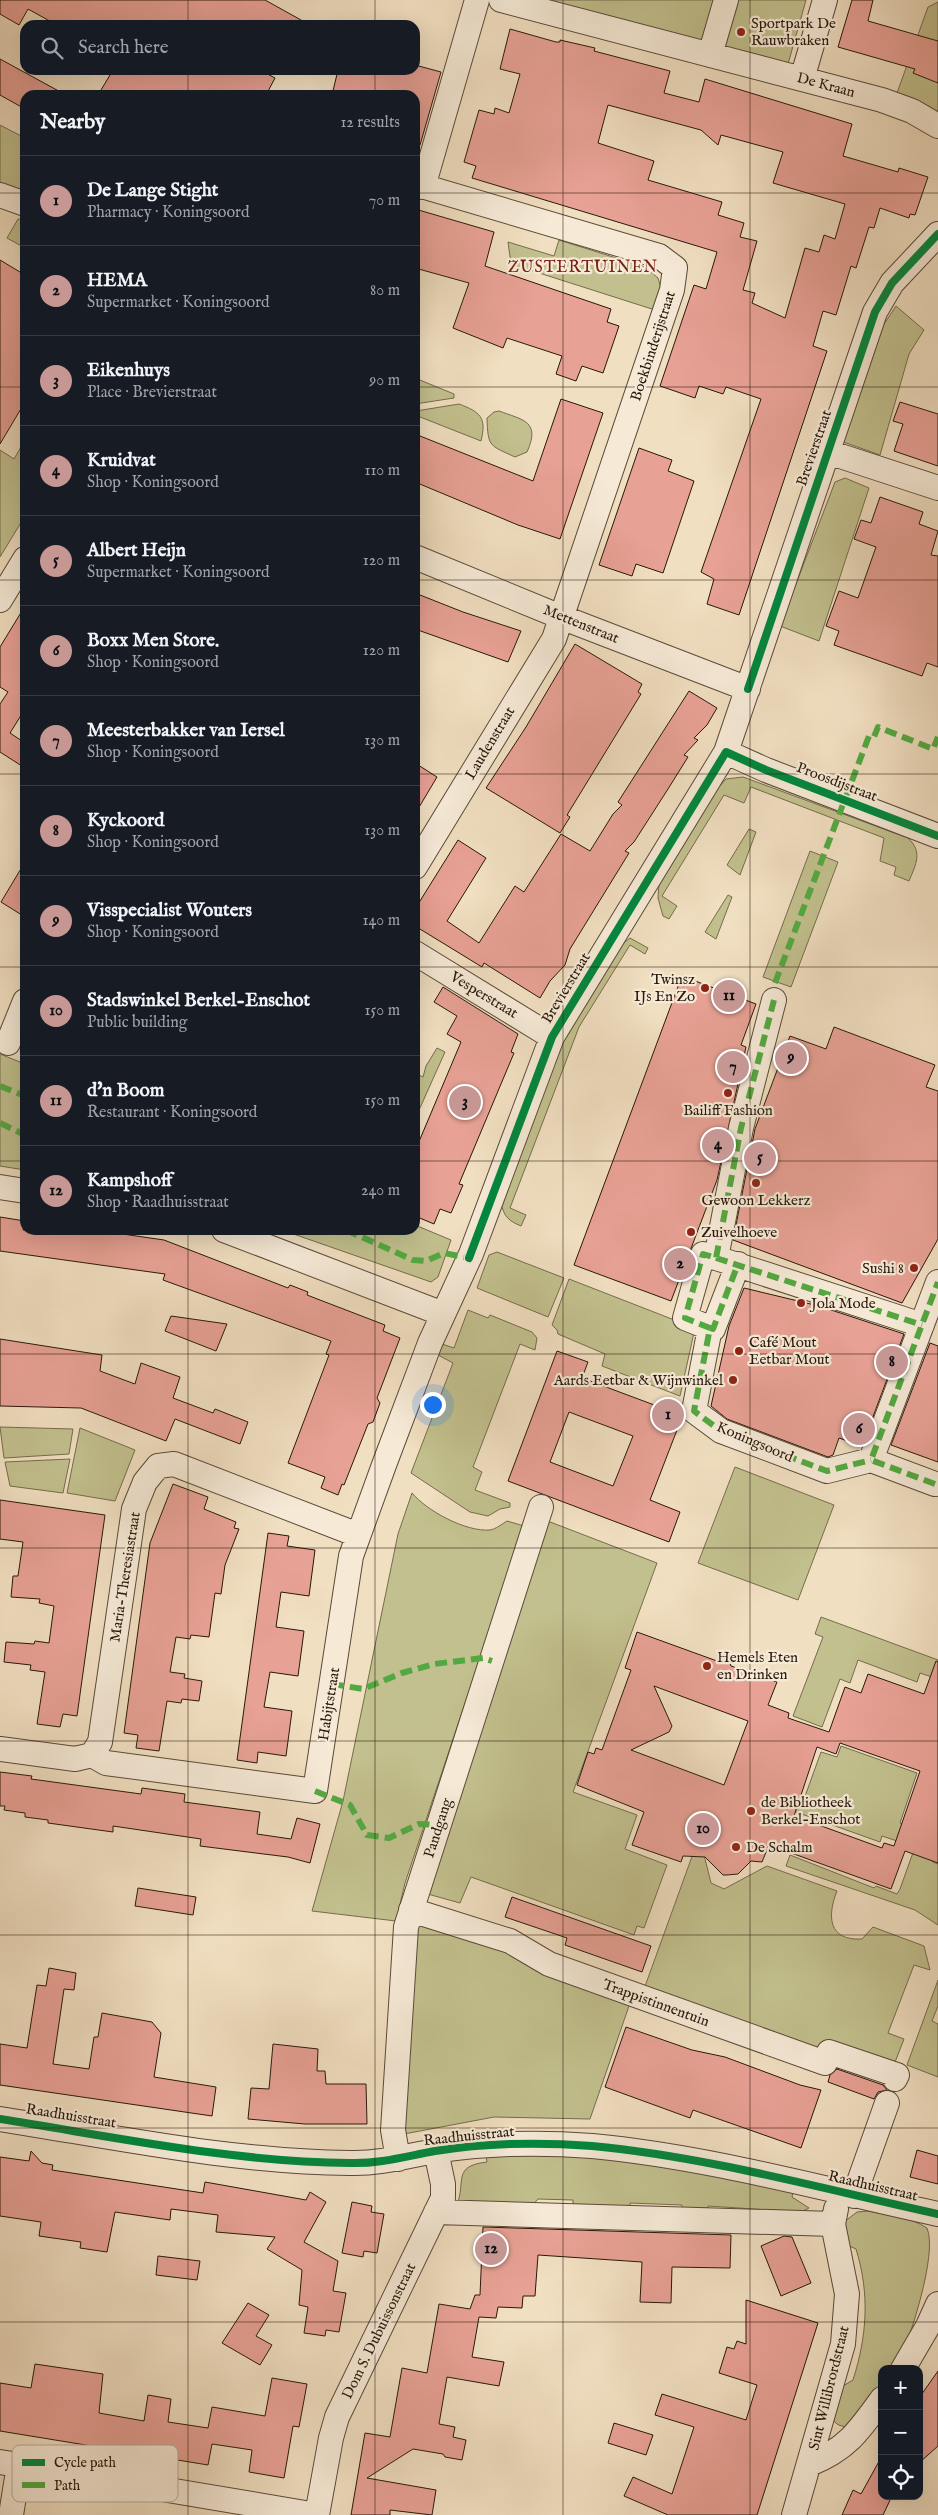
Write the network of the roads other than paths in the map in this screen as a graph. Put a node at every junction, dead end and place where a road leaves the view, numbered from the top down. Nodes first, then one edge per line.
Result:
1 (477, 0) edge
2 (501, 0) edge
3 (726, 0) edge
4 (826, 0) edge
5 (710, 55) junction
6 (802, 78) junction
7 (938, 126) edge
8 (420, 183) edge
9 (420, 186) edge
10 (0, 195) edge
11 (20, 202) edge
12 (938, 234) edge
13 (828, 452) junction
14 (938, 488) edge
15 (420, 559) edge
16 (20, 568) edge
17 (0, 600) edge
18 (562, 617) junction
19 (748, 689) junction
20 (726, 752) junction
21 (938, 836) edge
22 (420, 859) edge
23 (420, 956) edge
24 (774, 1000) dead end
25 (20, 1016) edge
26 (552, 1037) junction
27 (11, 1044) edge
28 (0, 1187) edge
29 (20, 1189) edge
30 (237, 1235) edge
31 (727, 1261) junction
32 (938, 1282) edge
33 (444, 1314) junction
34 (922, 1325) junction
35 (710, 1328) junction
36 (871, 1460) junction
37 (935, 1484) dead end
38 (542, 1507) dead end
39 (358, 1535) junction
40 (0, 1749) edge
41 (92, 1755) junction
42 (411, 1910) junction
43 (896, 2077) dead end
44 (887, 2103) dead end
45 (0, 2119) edge
46 (436, 2151) junction
47 (398, 2159) junction
48 (847, 2194) junction
49 (436, 2212) junction
50 (938, 2214) edge
51 (834, 2224) junction
52 (938, 2304) edge
53 (905, 2365) edge
54 (878, 2405) edge
55 (10, 2464) edge
56 (810, 2464) junction
57 (178, 2492) edge
58 (11, 2515) edge
59 (317, 2515) edge
60 (794, 2515) edge

1 - 8 street, Boekbinderijstraat
2 - 5 street, De Kraan
3 - 5 street
4 - 6 street
5 - 6 street, De Kraan
6 - 7 street, De Kraan
9 - 18 street, Boekbinderijstraat
10 - 11 street
12 - 13 street, Brevierstraat
13 - 14 street
13 - 19 street, Brevierstraat
15 - 18 street, Mettenstraat
16 - 17 street
18 - 19 street, Mettenstraat
18 - 22 street, Laudenstraat
19 - 20 street, Brevierstraat
20 - 21 street, Proosdijstraat
20 - 26 street, Brevierstraat
23 - 26 street, Vesperstraat
24 - 31 street, Koningsoord
25 - 27 street
26 - 33 street, Brevierstraat
28 - 29 street
30 - 33 street
31 - 34 street
31 - 35 street, Koningsoord
31 - 35 street
32 - 34 street
33 - 39 street, Habijtstraat
34 - 36 street
35 - 36 street, Koningsoord
36 - 37 street
38 - 42 street, Pandgang
39 - 41 street, Habijtstraat
39 - 41 street, Maria-Theresiastraat
40 - 41 street, Habijtstraat
42 - 43 street, Trappistinnentuin
42 - 47 street, Pandgang
44 - 48 street, Sint Willibrordstraat
45 - 47 street, Raadhuisstraat
46 - 47 street, Raadhuisstraat
46 - 48 street, Raadhuisstraat
46 - 49 street, Dom S. Dubuissonstraat
48 - 50 street, Raadhuisstraat
48 - 51 street, Sint Willibrordstraat
49 - 51 street
49 - 59 street, Dom S. Dubuissonstraat
51 - 56 street, Sint Willibrordstraat
52 - 53 street
54 - 56 street, Sint Willibrordstraat
55 - 58 street
56 - 60 street, Sint Willibrordstraat
57 - 59 street

